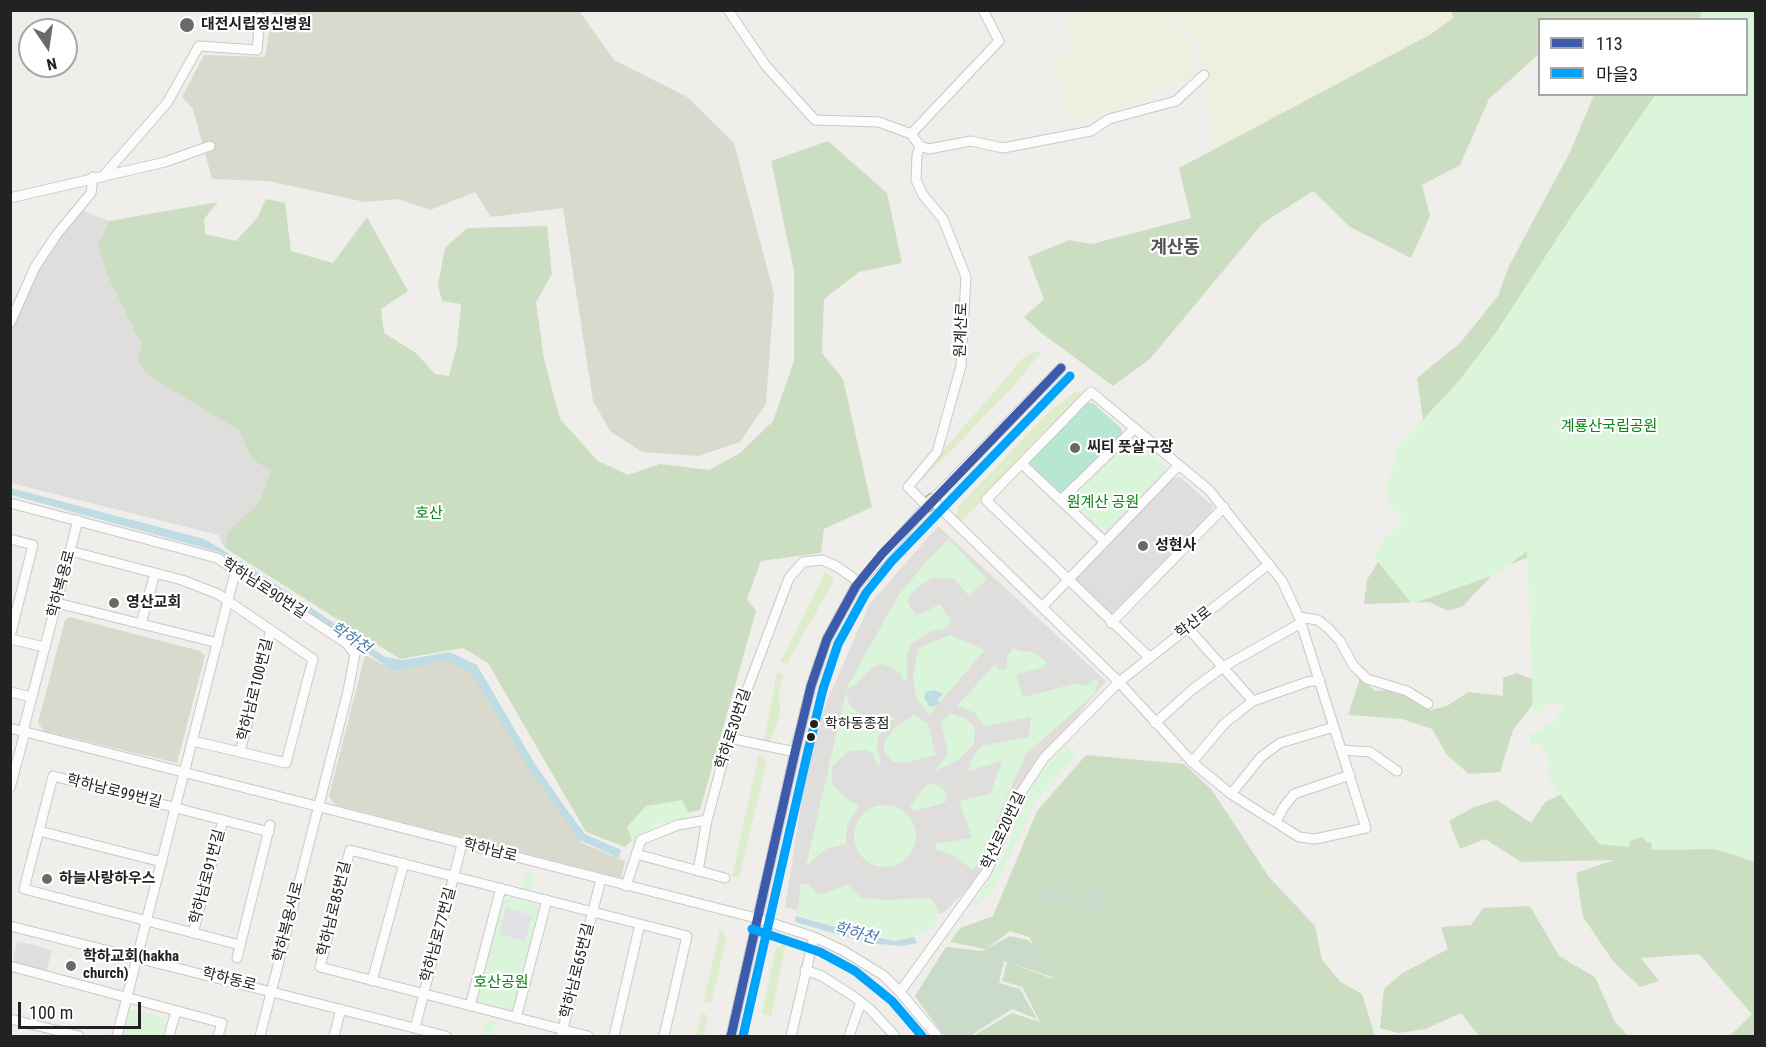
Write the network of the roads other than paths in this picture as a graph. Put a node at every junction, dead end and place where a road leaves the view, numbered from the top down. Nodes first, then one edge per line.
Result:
1 (728, 10) edge
2 (983, 10) edge
3 (260, 17) dead end
4 (1204, 75) dead end
5 (911, 134) junction
6 (210, 146) dead end
7 (920, 146) junction
8 (105, 174) junction
9 (93, 177) junction
10 (10, 198) edge
11 (10, 323) edge
12 (1060, 368) dead end
13 (1134, 429) junction
14 (1022, 464) junction
15 (1178, 466) junction
16 (1061, 500) junction
17 (10, 503) edge
18 (930, 503) junction
19 (1224, 507) junction
20 (78, 520) junction
21 (10, 539) edge
22 (1105, 542) junction
23 (70, 551) junction
24 (1269, 564) junction
25 (236, 569) junction
26 (155, 573) junction
27 (1067, 581) junction
28 (859, 582) junction
29 (228, 601) junction
30 (57, 603) junction
31 (1042, 607) junction
32 (1300, 620) junction
33 (1111, 622) junction
34 (141, 624) junction
35 (1188, 628) junction
36 (271, 630) junction
37 (10, 638) edge
38 (218, 643) junction
39 (45, 647) junction
40 (1150, 658) junction
41 (1223, 667) junction
42 (1320, 680) junction
43 (1119, 682) junction
44 (10, 692) edge
45 (31, 697) junction
46 (1253, 701) junction
47 (1428, 704) dead end
48 (1155, 723) junction
49 (1334, 727) junction
50 (10, 728) edge
51 (24, 731) junction
52 (729, 738) junction
53 (193, 741) junction
54 (1342, 750) junction
55 (240, 752) junction
56 (795, 752) junction
57 (1192, 762) junction
58 (1397, 771) dead end
59 (185, 773) junction
60 (1350, 775) junction
61 (10, 788) edge
62 (1231, 794) junction
63 (176, 808) junction
64 (318, 808) junction
65 (223, 820) junction
66 (708, 820) junction
67 (1276, 822) junction
68 (39, 831) junction
69 (462, 844) junction
70 (350, 850) joint
71 (636, 854) junction
72 (162, 862) junction
73 (404, 863) junction
74 (698, 871) junction
75 (454, 876) junction
76 (725, 878) dead end
77 (601, 879) junction
78 (627, 885) junction
79 (501, 888) junction
80 (547, 900) junction
81 (594, 912) junction
82 (756, 918) junction
83 (146, 921) junction
84 (640, 924) junction
85 (10, 926) edge
86 (193, 933) junction
87 (814, 937) junction
88 (240, 945) junction
89 (137, 957) junction
90 (237, 958) dead end
91 (10, 966) edge
92 (321, 968) joint
93 (805, 970) junction
94 (372, 981) junction
95 (272, 991) junction
96 (900, 992) junction
97 (424, 994) junction
98 (127, 997) junction
99 (861, 1002) junction
100 (470, 1006) junction
101 (341, 1010) junction
102 (176, 1011) junction
103 (516, 1018) junction
104 (10, 1019) edge
105 (414, 1028) junction
106 (562, 1033) edge
107 (79, 1036) edge
108 (117, 1036) edge
109 (169, 1036) edge
110 (218, 1036) edge
111 (260, 1036) edge
112 (334, 1036) edge
113 (446, 1036) edge
114 (588, 1036) edge
115 (614, 1036) edge
116 (664, 1036) edge
117 (731, 1036) edge
118 (790, 1036) edge
119 (849, 1036) edge
120 (895, 1036) edge
121 (937, 1036) edge

1 - 5 street
2 - 5 street
3 - 8 street
4 - 7 street
5 - 7 street
6 - 8 street
7 - 18 street, 원계산로
8 - 9 street
9 - 10 street
9 - 11 street
12 - 18 street
13 - 14 street
13 - 15 street
13 - 16 street
14 - 16 street
14 - 27 street
15 - 19 street
15 - 22 street
16 - 22 street
17 - 20 street, 학하남로90번길
18 - 28 street
18 - 31 street
19 - 24 street
19 - 33 street
20 - 23 street, 학하복용로
20 - 25 street, 학하남로90번길
21 - 37 street
22 - 27 street
23 - 26 street, 학하남로100번길
23 - 30 street, 학하복용로
24 - 32 street
24 - 35 street, 학산로
25 - 29 street
25 - 64 street, 학하남로90번길
26 - 29 street, 학하남로100번길
26 - 34 street
27 - 31 street
27 - 33 street
28 - 52 street, 학하로30번길
28 - 56 street
29 - 36 street, 학하남로100번길
29 - 38 street
30 - 34 street
30 - 39 street, 학하복용로
31 - 43 street
32 - 41 street
32 - 42 street
32 - 47 street
33 - 40 street
34 - 38 street
35 - 40 street, 학산로
35 - 41 street
36 - 55 street, 학하남로100번길
36 - 55 street
37 - 39 street
38 - 53 street
39 - 45 street, 학하복용로
40 - 43 street, 학산로
41 - 46 street
41 - 48 street
42 - 46 street
42 - 49 street
43 - 48 street
43 - 96 street, 학산로20번길
44 - 45 street
45 - 51 street, 학하복용로
46 - 57 street
48 - 57 street
49 - 54 street
49 - 62 street
50 - 51 street, 학하남로
51 - 59 street, 학하남로
51 - 61 street, 학하복용로
52 - 56 street
52 - 66 street, 학하로30번길
53 - 55 street, 학하남로100번길
53 - 59 street
54 - 58 street
54 - 60 street
56 - 82 street
57 - 62 street
59 - 63 street, 학하남로99번길
59 - 64 street, 학하남로
60 - 67 street
60 - 67 street
62 - 67 street
63 - 65 street
63 - 68 street, 학하남로99번길
63 - 72 street, 학하남로99번길
64 - 69 street, 학하남로
64 - 95 street, 학하복용서로
65 - 86 street, 학하남로91번길
65 - 88 street, 학하남로91번길
66 - 71 street
66 - 74 street, 학하로30번길
68 - 72 street
68 - 83 street
69 - 75 street, 학하남로77번길
69 - 77 street, 학하남로
70 - 73 street, 학하남로77번길
70 - 92 street, 학하남로85번길
71 - 74 street
71 - 78 street
72 - 83 street, 학하남로99번길
73 - 75 street, 학하남로77번길
73 - 94 street
74 - 76 street
75 - 79 street, 학하남로77번길
75 - 97 street, 학하남로77번길
77 - 78 street, 학하남로
77 - 81 street, 학하남로65번길
78 - 82 street, 학하남로
79 - 80 street, 학하남로77번길
79 - 100 street
80 - 81 street, 학하남로65번길
80 - 103 street
81 - 84 street, 학하남로65번길
81 - 106 street, 학하남로65번길
82 - 87 street, 학하남로
82 - 117 street
83 - 86 street, 학하남로91번길
83 - 89 street, 학하남로99번길
84 - 115 street
84 - 116 street, 학하남로65번길
85 - 89 street, 학하동로
86 - 88 street
87 - 93 street
87 - 96 street, 학하남로
88 - 90 street, 학하남로91번길
89 - 95 street, 학하동로
89 - 98 street, 학하남로99번길
91 - 98 street
92 - 94 street, 학하남로77번길
93 - 99 street
93 - 118 street
94 - 97 street, 학하남로77번길
95 - 101 street, 학하동로
95 - 111 street, 학하복용서로
96 - 121 street, 학하남로
97 - 100 street, 학하남로77번길
97 - 105 street, 학하남로77번길
98 - 102 street
98 - 108 street, 학하남로99번길
99 - 119 street
99 - 120 street
100 - 103 street, 학하남로77번길
101 - 105 street, 학하동로
101 - 112 street
102 - 109 street
102 - 110 street
103 - 106 street, 학하남로65번길
104 - 107 street
105 - 113 street, 학하동로
106 - 114 street, 학하남로65번길

